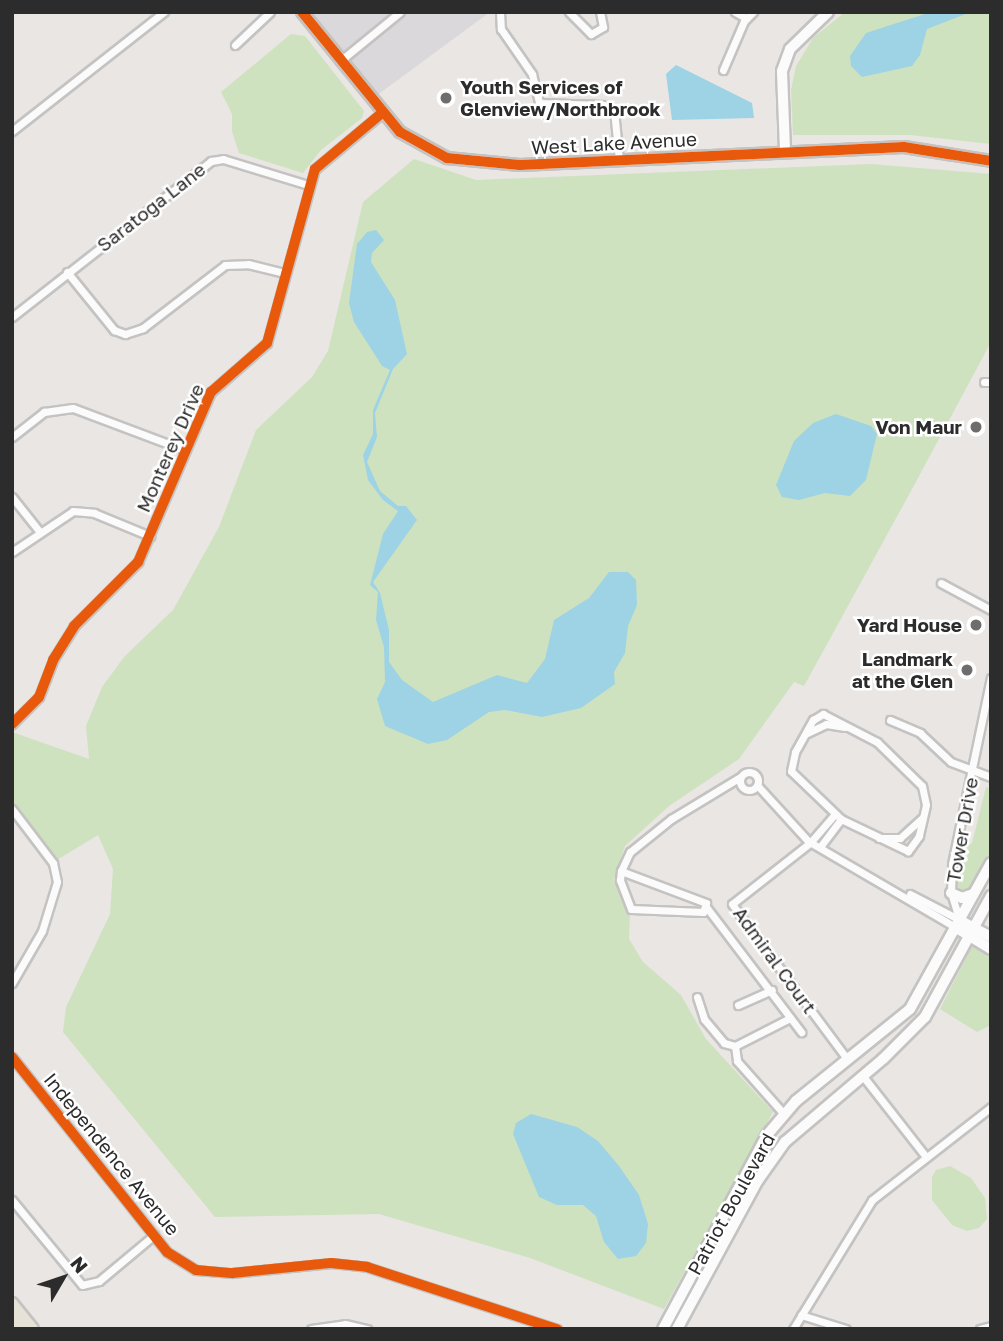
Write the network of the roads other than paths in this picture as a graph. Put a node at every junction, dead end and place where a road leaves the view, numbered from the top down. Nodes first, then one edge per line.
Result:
1 (164, 12) edge
2 (270, 12) edge
3 (302, 12) edge
4 (400, 12) edge
5 (500, 12) edge
6 (569, 12) edge
7 (600, 12) edge
8 (735, 12) edge
9 (828, 12) edge
10 (749, 15) edge
11 (235, 45) dead end
12 (340, 61) junction
13 (723, 70) dead end
14 (382, 113) junction
15 (12, 131) edge
16 (785, 150) junction
17 (620, 160) junction
18 (991, 161) edge
19 (308, 185) junction
20 (67, 272) junction
21 (285, 273) junction
22 (12, 317) edge
23 (12, 436) edge
24 (185, 450) junction
25 (12, 497) edge
26 (39, 531) junction
27 (150, 536) junction
28 (12, 552) edge
29 (940, 583) dead end
30 (991, 610) edge
31 (991, 678) edge
32 (890, 720) dead end
33 (12, 724) edge
34 (973, 771) junction
35 (740, 777) junction
36 (991, 778) edge
37 (757, 785) junction
38 (12, 809) edge
39 (923, 816) junction
40 (838, 817) junction
41 (875, 837) junction
42 (811, 842) junction
43 (820, 847) junction
44 (991, 863) edge
45 (621, 871) junction
46 (951, 893) junction
47 (974, 893) junction
48 (991, 896) edge
49 (707, 908) junction
50 (957, 923) junction
51 (972, 933) junction
52 (991, 937) edge
53 (991, 950) edge
54 (12, 958) edge
55 (23, 961) junction
56 (12, 983) edge
57 (772, 990) junction
58 (697, 997) dead end
59 (738, 1005) dead end
60 (790, 1018) junction
61 (801, 1032) dead end
62 (735, 1046) junction
63 (12, 1057) edge
64 (848, 1060) junction
65 (862, 1075) junction
66 (991, 1107) edge
67 (783, 1113) junction
68 (926, 1157) junction
69 (12, 1200) edge
70 (154, 1235) junction
71 (12, 1303) edge
72 (801, 1315) junction
73 (12, 1317) edge
74 (991, 1326) edge
75 (22, 1329) edge
76 (33, 1329) edge
77 (311, 1329) edge
78 (367, 1329) edge
79 (557, 1329) edge
80 (663, 1329) edge
81 (677, 1329) edge
82 (793, 1329) edge
83 (846, 1329) edge
84 (980, 1329) edge

1 - 15 street
2 - 11 street
3 - 12 main road, West Lake Avenue
4 - 12 street
5 - 17 street
6 - 7 street
8 - 10 street
9 - 16 main road
10 - 13 street
12 - 14 main road, West Lake Avenue
14 - 17 main road, West Lake Avenue
14 - 19 street, Monterey Drive
16 - 17 main road, West Lake Avenue
16 - 18 main road, West Lake Avenue
19 - 20 street, Saratoga Lane
19 - 21 street, Monterey Drive
20 - 21 street
20 - 22 street, Saratoga Lane
21 - 24 street, Monterey Drive
23 - 24 street
24 - 27 street, Monterey Drive
25 - 26 street
26 - 27 street
26 - 28 street
27 - 33 street, Monterey Drive
29 - 30 street
31 - 34 street, Tower Drive
32 - 34 street
34 - 36 street
34 - 46 street, Tower Drive
35 - 37 street
35 - 37 street
35 - 45 street
37 - 42 street
38 - 55 street
39 - 40 street
39 - 41 street
39 - 41 street
40 - 41 street
40 - 42 street, Admiral Court
40 - 43 street
42 - 43 street
42 - 64 street, Admiral Court
43 - 50 street
44 - 47 main road, Patriot Boulevard
45 - 49 street
45 - 49 street
46 - 47 main road
46 - 50 street, Tower Drive
47 - 50 main road, Patriot Boulevard
48 - 51 main road, Patriot Boulevard
49 - 57 street
50 - 51 main road
50 - 64 main road, Patriot Boulevard
51 - 52 main road
51 - 53 main road
51 - 65 main road, Patriot Boulevard
54 - 55 street
55 - 56 street
57 - 59 street
57 - 60 street
58 - 62 street
60 - 61 street
60 - 62 street
62 - 67 street
63 - 70 street, Independence Avenue
64 - 67 main road, Patriot Boulevard
65 - 68 street
65 - 81 main road, Patriot Boulevard
66 - 68 street
67 - 80 main road, Patriot Boulevard
68 - 72 street
69 - 70 street
70 - 79 street, Independence Avenue
71 - 76 main road
72 - 82 street
72 - 83 street
73 - 75 main road
74 - 84 street
77 - 78 street

